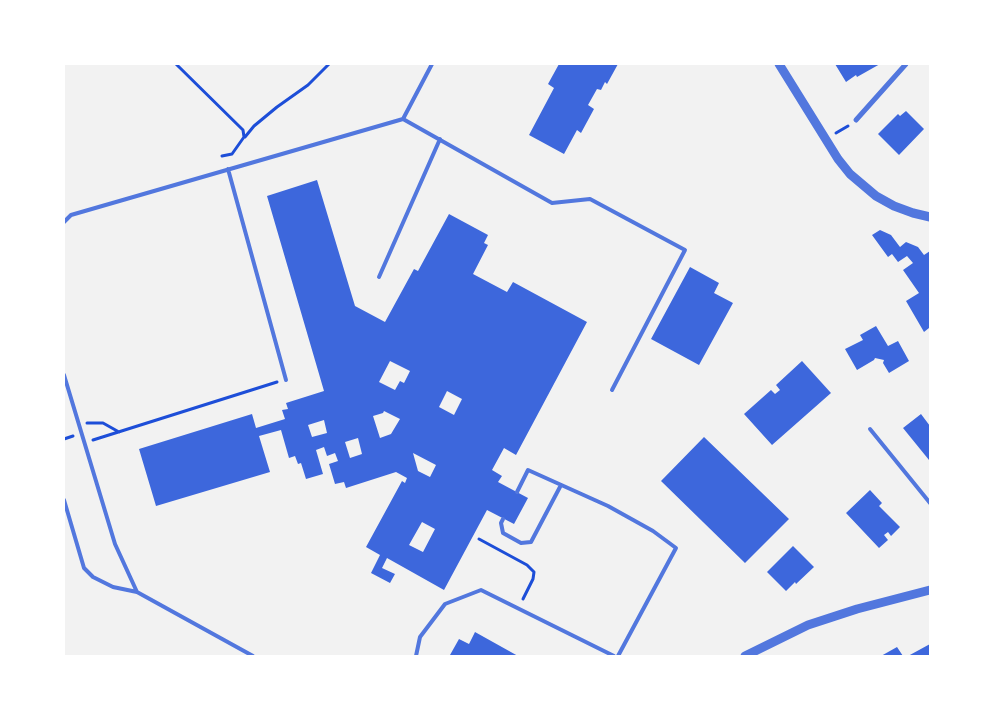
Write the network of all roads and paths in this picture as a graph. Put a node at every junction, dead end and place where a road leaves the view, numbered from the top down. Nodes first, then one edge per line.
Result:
1 (176, 64) edge
2 (329, 64) edge
3 (432, 64) edge
4 (779, 64) edge
5 (906, 64) edge
6 (403, 118) junction
7 (856, 120) joint
8 (244, 137) junction
9 (826, 138) junction
10 (440, 139) junction
11 (222, 156) dead end
12 (228, 169) junction
13 (930, 216) edge
14 (64, 222) edge
15 (379, 276) dead end
16 (64, 374) edge
17 (286, 380) joint
18 (612, 390) dead end
19 (79, 424) junction
20 (870, 429) dead end
21 (120, 432) junction
22 (85, 443) junction
23 (560, 485) junction
24 (517, 492) dead end
25 (64, 500) edge
26 (930, 503) edge
27 (503, 519) dead end
28 (479, 539) dead end
29 (930, 590) edge
30 (137, 592) junction
31 (518, 608) junction
32 (253, 656) edge
33 (416, 656) edge
34 (616, 656) edge
35 (745, 656) edge

1 - 8 path
2 - 8 path
3 - 6 lane
4 - 9 street
5 - 7 street
6 - 10 lane
6 - 12 lane
7 - 9 path
8 - 11 path
9 - 13 street
10 - 15 lane
10 - 18 lane
12 - 14 lane
12 - 17 lane
16 - 19 lane
17 - 21 path
19 - 21 path
19 - 22 lane
20 - 26 lane
21 - 22 path
22 - 30 lane
23 - 24 lane
23 - 27 lane
23 - 34 lane
25 - 30 lane
28 - 31 path
29 - 35 street
30 - 32 lane
31 - 33 lane
31 - 34 lane

